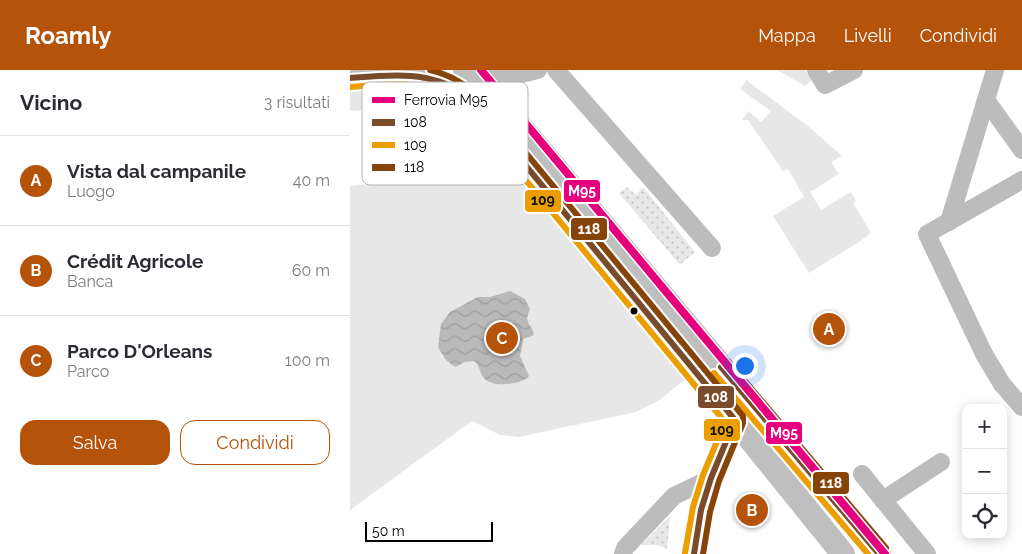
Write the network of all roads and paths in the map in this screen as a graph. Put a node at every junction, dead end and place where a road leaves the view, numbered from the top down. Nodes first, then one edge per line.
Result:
1 (465, 70) edge
2 (471, 70) edge
3 (538, 70) edge
4 (556, 70) edge
5 (854, 70) edge
6 (995, 70) edge
7 (407, 72) edge
8 (820, 77) edge
9 (350, 78) edge
10 (443, 82) edge
11 (478, 82) edge
12 (986, 100) junction
13 (528, 136) edge
14 (1022, 150) edge
15 (528, 168) edge
16 (1022, 180) edge
17 (949, 222) junction
18 (712, 248) dead end
19 (1022, 407) edge
20 (735, 420) junction
21 (941, 462) dead end
22 (862, 474) dead end
23 (711, 478) junction
24 (883, 500) junction
25 (623, 554) edge
26 (694, 554) edge
27 (843, 554) edge
28 (879, 554) edge
29 (928, 554) edge

1 - 11 main road
2 - 3 street
4 - 18 street
5 - 8 street
6 - 12 street
7 - 9 main road
7 - 10 main road
12 - 14 street
12 - 17 street
13 - 28 main road
15 - 20 main road
16 - 17 street
17 - 19 street
20 - 23 main road
20 - 27 main road
21 - 24 street
22 - 24 street
23 - 25 street
23 - 26 main road
24 - 29 street

